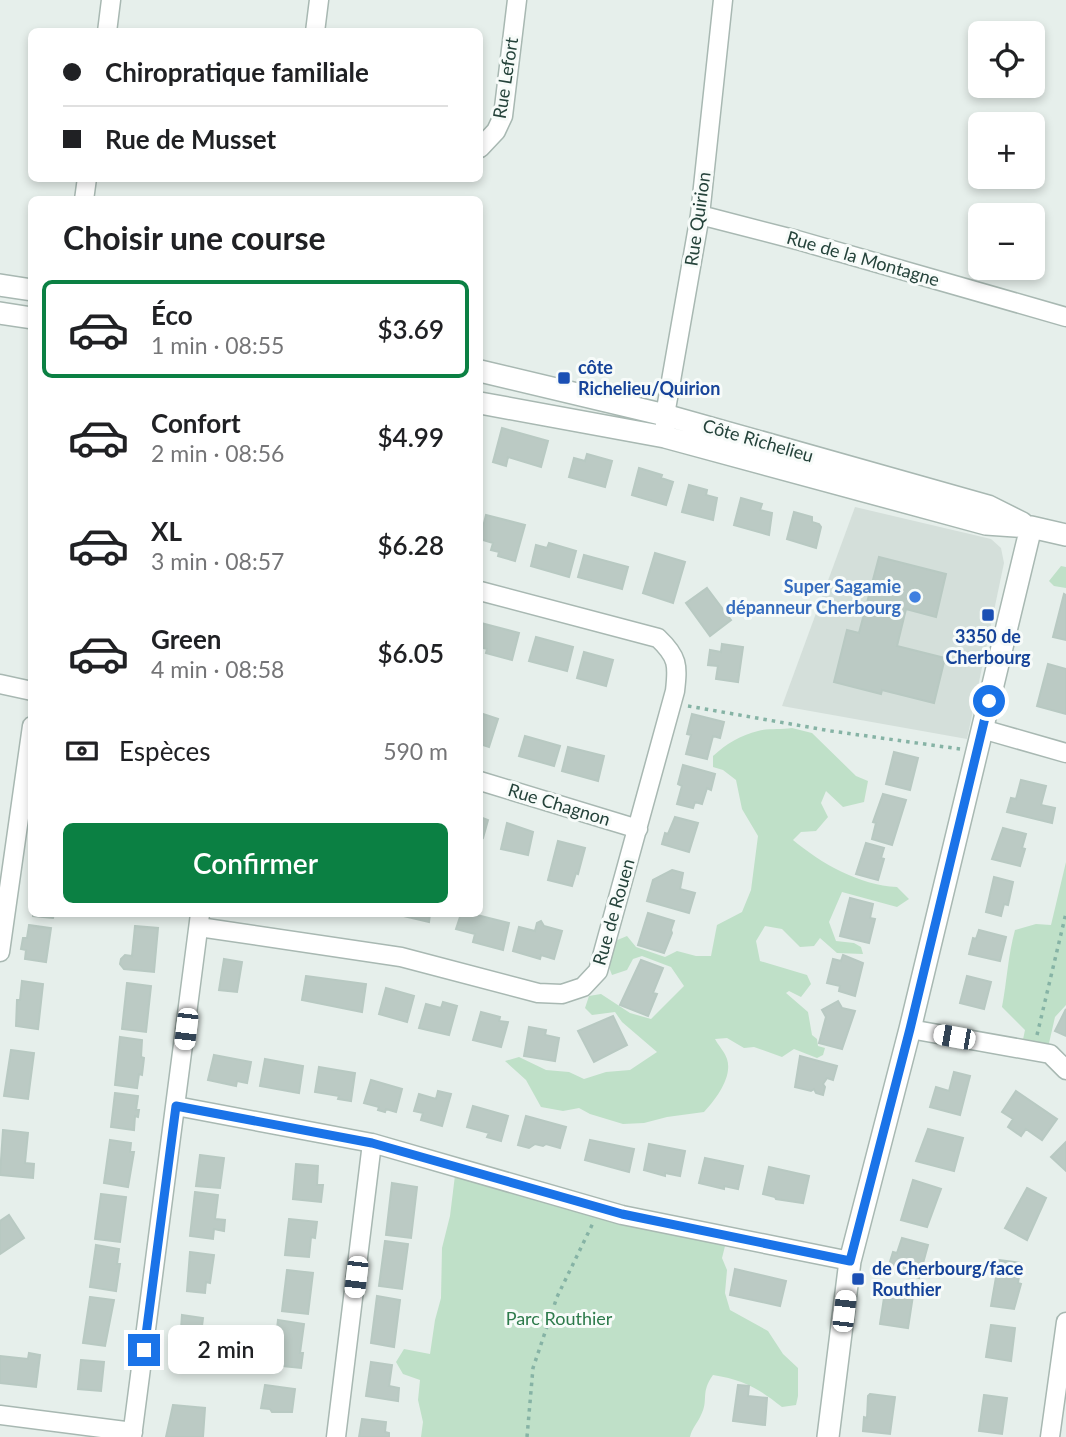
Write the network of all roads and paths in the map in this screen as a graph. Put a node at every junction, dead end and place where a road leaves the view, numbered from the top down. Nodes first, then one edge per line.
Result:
1 (111, 0) edge
2 (319, 0) edge
3 (517, 0) edge
4 (723, 0) edge
5 (108, 28) edge
6 (316, 28) edge
7 (483, 145) edge
8 (700, 215) junction
9 (0, 285) edge
10 (28, 289) edge
11 (0, 313) edge
12 (28, 317) edge
13 (1066, 317) edge
14 (483, 377) edge
15 (483, 404) edge
16 (665, 415) junction
17 (665, 437) junction
18 (1031, 527) junction
19 (1066, 534) edge
20 (483, 592) edge
21 (0, 684) edge
22 (28, 690) edge
23 (672, 704) junction
24 (982, 729) junction
25 (976, 751) junction
26 (1066, 753) edge
27 (28, 754) edge
28 (483, 781) edge
29 (638, 829) junction
30 (1066, 913) edge
31 (200, 920) edge
32 (0, 952) edge
33 (910, 1029) junction
34 (1033, 1051) junction
35 (1066, 1070) edge
36 (176, 1106) junction
37 (372, 1143) junction
38 (600, 1208) junction
39 (850, 1261) junction
40 (1066, 1322) edge
41 (0, 1415) edge
42 (133, 1434) edge
43 (336, 1437) edge
44 (527, 1437) edge
45 (828, 1437) edge
46 (1050, 1437) edge

1 - 5 street
2 - 6 street
3 - 7 street, Rue Lefort
4 - 8 street, Rue Quirion
8 - 13 street, Rue de la Montagne
8 - 16 street, Rue Quirion
9 - 10 street
11 - 12 street
14 - 16 street, Côte Richelieu
15 - 17 street, Côte Richelieu
16 - 17 street, Rue Quirion
16 - 18 street, Côte Richelieu
17 - 18 street, Côte Richelieu
18 - 19 street, Côte Richelieu
18 - 24 street
20 - 23 street, Rue de Rouen
21 - 22 street
23 - 25 path
23 - 29 street, Rue de Rouen
24 - 25 street
24 - 26 street
25 - 33 street
27 - 32 street
28 - 29 street, Rue Chagnon
29 - 31 street, Rue de Rouen
30 - 34 path
31 - 36 street
33 - 34 street
33 - 39 street
34 - 35 street
36 - 37 street
36 - 42 street
37 - 38 street
37 - 43 street
38 - 39 street
38 - 44 path
39 - 45 street
40 - 46 street
41 - 42 street

